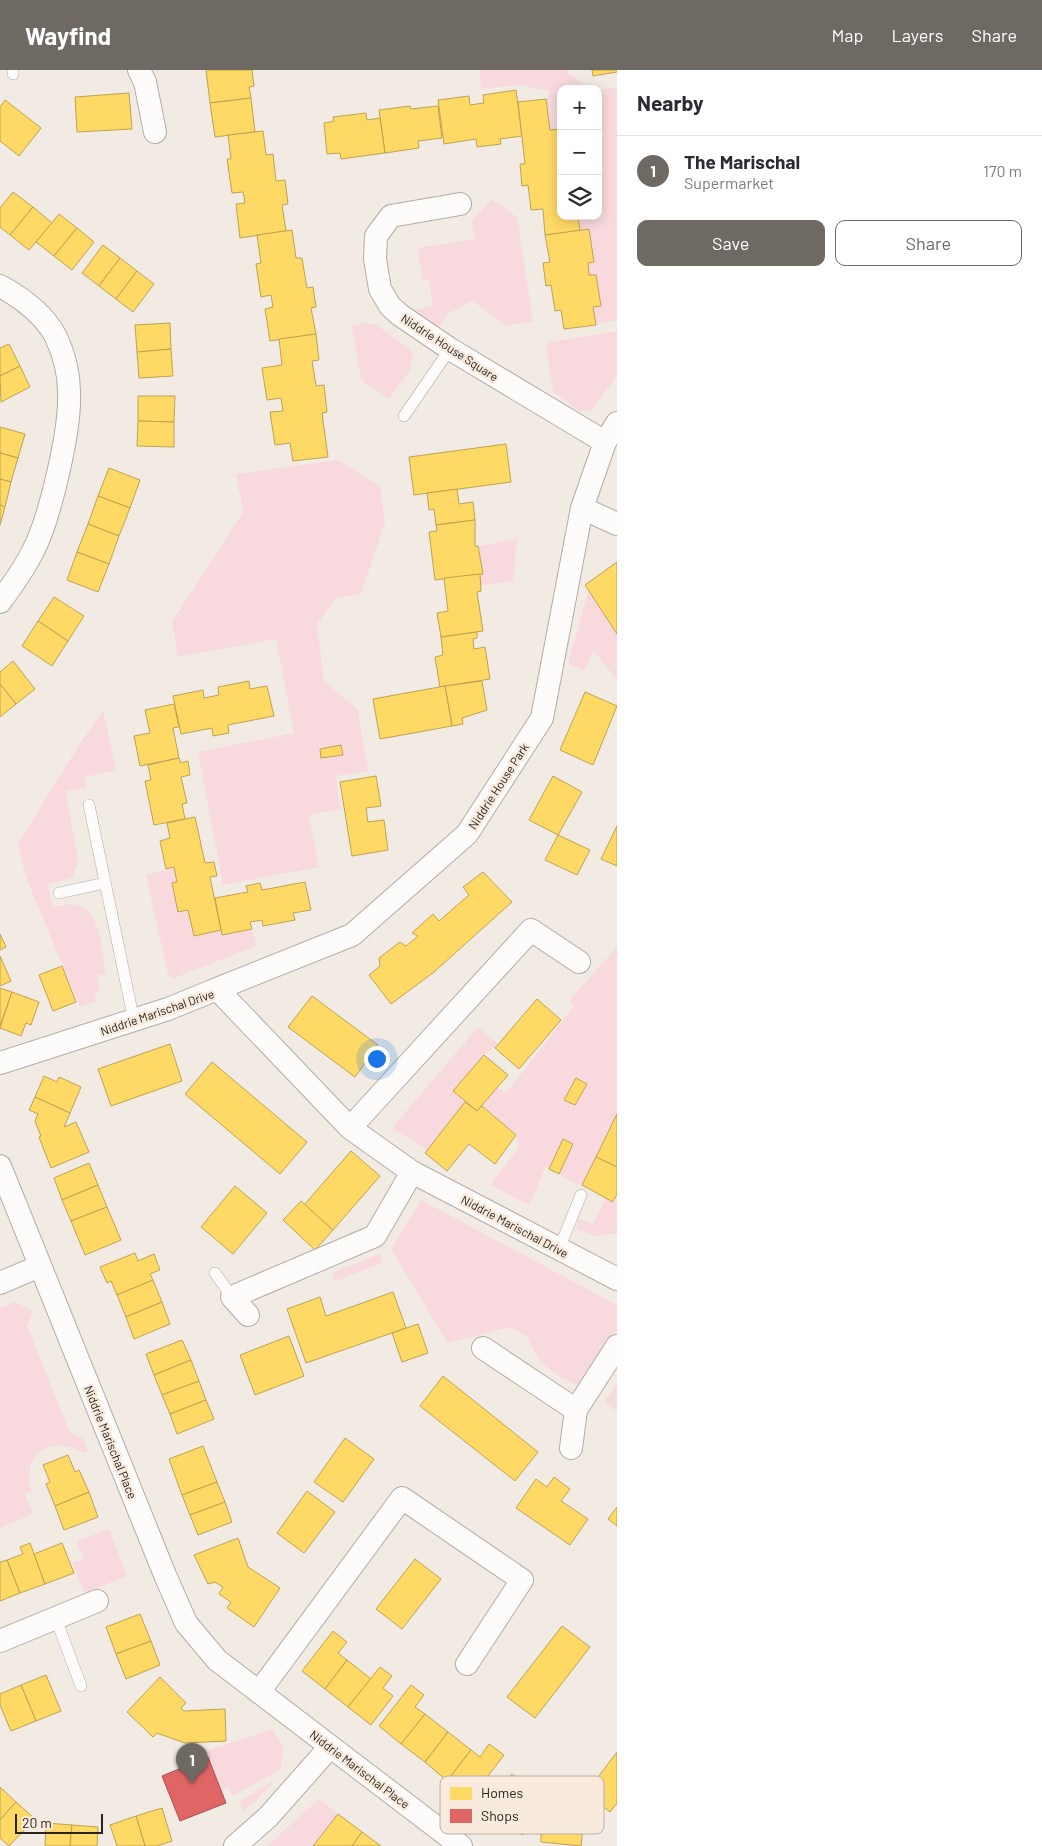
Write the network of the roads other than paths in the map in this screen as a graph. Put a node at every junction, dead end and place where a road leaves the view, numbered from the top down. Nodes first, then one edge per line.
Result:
1 (138, 70) edge
2 (155, 132) dead end
3 (460, 204) dead end
4 (0, 286) edge
5 (450, 349) junction
6 (404, 416) dead end
7 (617, 423) edge
8 (604, 442) junction
9 (582, 508) junction
10 (617, 524) edge
11 (0, 602) edge
12 (89, 806) dead end
13 (105, 883) junction
14 (58, 893) dead end
15 (579, 962) dead end
16 (217, 989) junction
17 (134, 1021) junction
18 (0, 1063) edge
19 (350, 1128) junction
20 (0, 1166) edge
21 (412, 1172) junction
22 (582, 1195) dead end
23 (559, 1249) junction
24 (40, 1266) junction
25 (215, 1273) dead end
26 (617, 1279) edge
27 (0, 1283) edge
28 (232, 1297) junction
29 (248, 1315) dead end
30 (617, 1346) edge
31 (483, 1348) dead end
32 (576, 1410) junction
33 (571, 1448) dead end
34 (97, 1601) dead end
35 (56, 1619) junction
36 (0, 1642) edge
37 (467, 1664) dead end
38 (81, 1686) dead end
39 (259, 1692) junction
40 (330, 1747) junction
41 (440, 1830) edge
42 (445, 1834) edge
43 (235, 1846) edge
44 (461, 1846) edge

1 - 2 street
3 - 5 street, Niddrie House Square
4 - 11 street
5 - 6 lane
5 - 8 street, Niddrie House Square
7 - 8 street, Niddrie House Park
8 - 9 street, Niddrie House Park
9 - 10 street
9 - 16 street, Niddrie House Park
12 - 13 lane
13 - 14 lane
13 - 17 lane
15 - 19 street
16 - 17 street, Niddrie Marischal Drive
16 - 19 street, Niddrie Marischal Drive
17 - 18 street, Niddrie Marischal Drive
19 - 21 street, Niddrie Marischal Drive
20 - 24 street, Niddrie Marischal Place
21 - 23 street, Niddrie Marischal Drive
21 - 28 street
22 - 23 lane
23 - 26 street, Niddrie Marischal Drive
24 - 27 street
24 - 39 street, Niddrie Marischal Place
25 - 28 lane
28 - 29 street
30 - 32 street
31 - 32 street
32 - 33 street
34 - 35 street
35 - 36 street
35 - 38 lane
37 - 39 street
39 - 40 street, Niddrie Marischal Place
40 - 41 street, Niddrie Marischal Place
40 - 43 street
42 - 44 street, Niddrie Marischal Place

